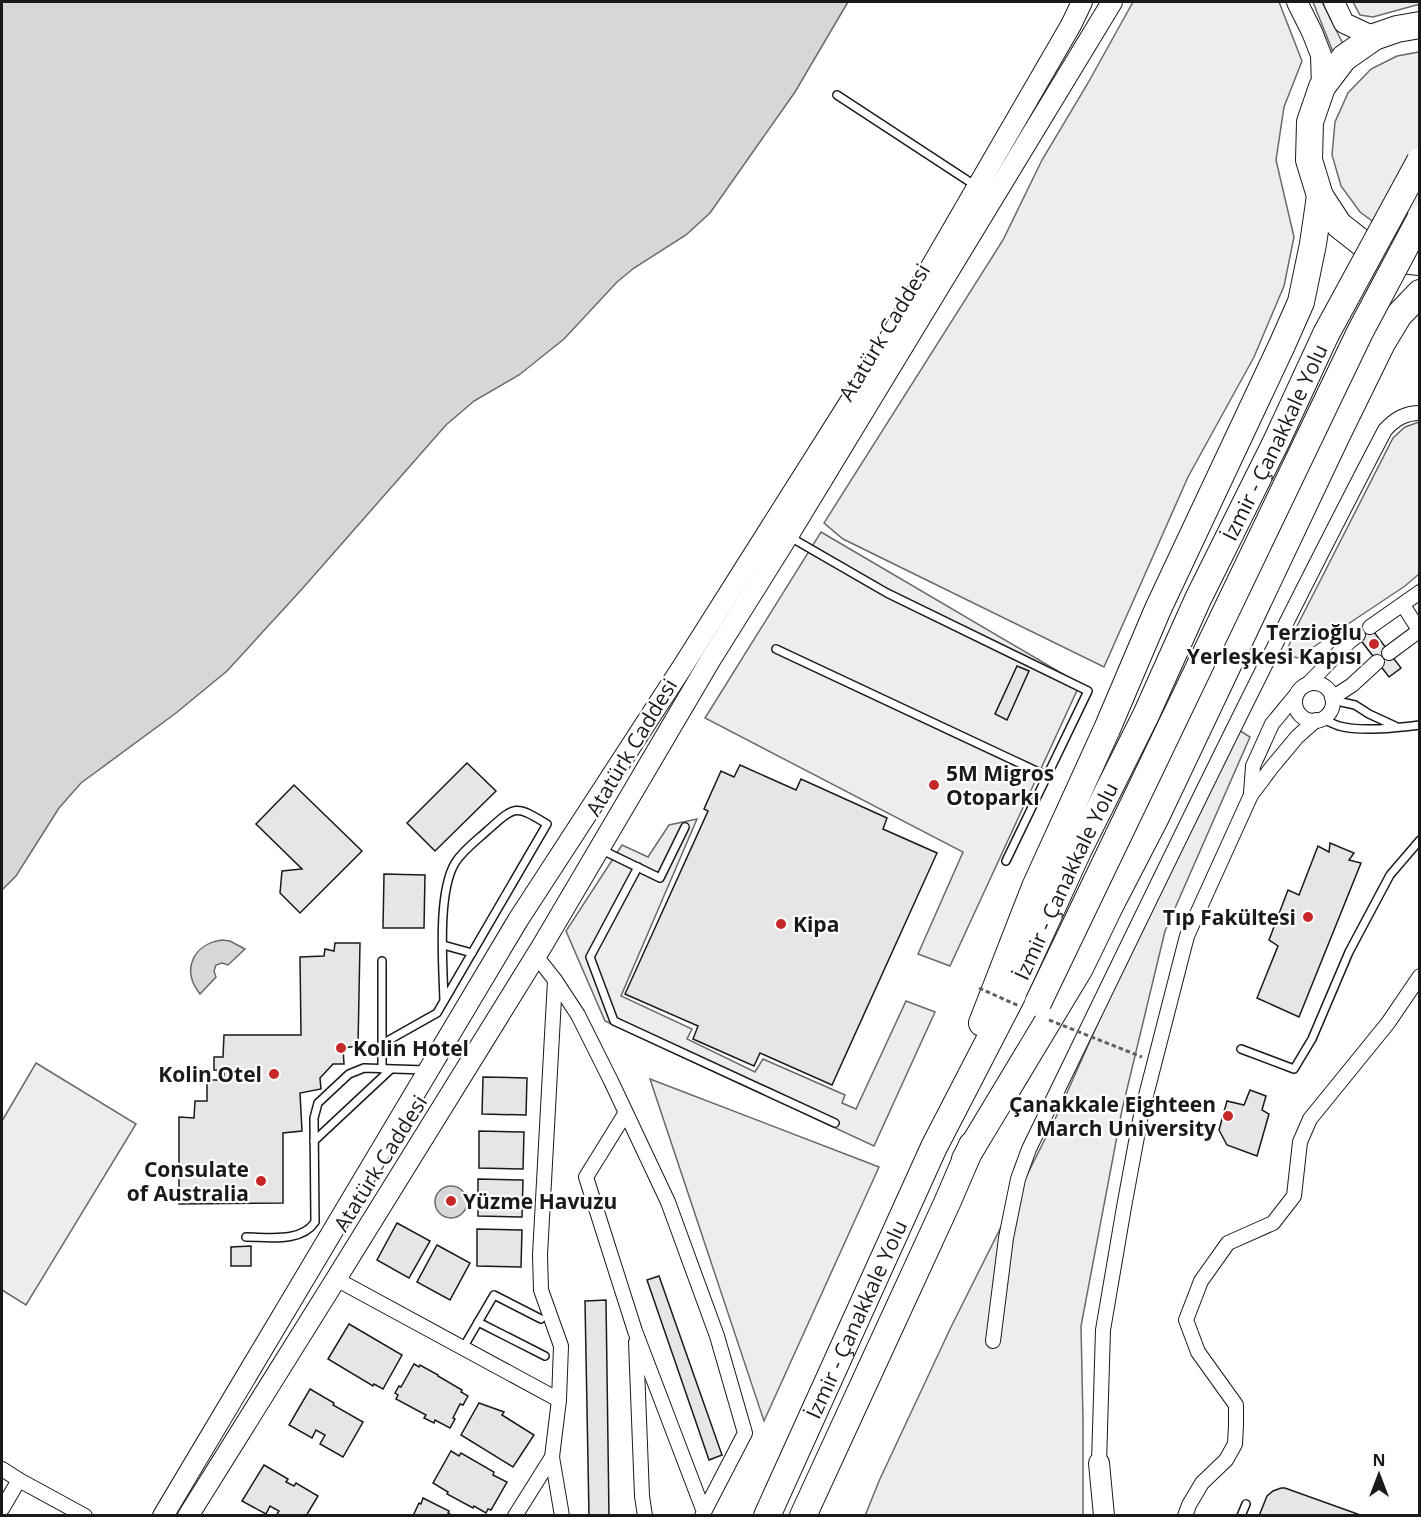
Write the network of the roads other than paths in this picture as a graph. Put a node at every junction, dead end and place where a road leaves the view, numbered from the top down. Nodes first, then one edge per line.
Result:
1 (1082, 2) edge
2 (1112, 2) edge
3 (1297, 2) edge
4 (1334, 2) edge
5 (1419, 24) edge
6 (1374, 37) junction
7 (1322, 87) junction
8 (837, 95) dead end
9 (1419, 161) edge
10 (977, 187) junction
11 (1320, 196) junction
12 (1419, 219) edge
13 (1419, 262) edge
14 (1419, 293) edge
15 (1419, 413) edge
16 (780, 531) junction
17 (1419, 592) edge
18 (1403, 605) junction
19 (1370, 627) dead end
20 (1419, 630) edge
21 (1358, 635) dead end
22 (776, 650) dead end
23 (1389, 653) dead end
24 (1377, 662) dead end
25 (1308, 684) junction
26 (1296, 695) junction
27 (1332, 699) junction
28 (1319, 720) junction
29 (1419, 725) edge
30 (1397, 728) junction
31 (1047, 776) junction
32 (1251, 795) junction
33 (685, 827) dead end
34 (1419, 840) edge
35 (599, 849) junction
36 (1006, 861) dead end
37 (638, 867) junction
38 (506, 941) junction
39 (443, 945) junction
40 (472, 953) junction
41 (536, 956) junction
42 (382, 961) dead end
43 (1419, 976) edge
44 (555, 981) junction
45 (444, 1001) junction
46 (382, 1044) junction
47 (1241, 1049) dead end
48 (386, 1070) junction
49 (428, 1070) junction
50 (457, 1083) junction
51 (625, 1114) junction
52 (836, 1123) dead end
53 (314, 1141) junction
54 (934, 1147) junction
55 (965, 1159) junction
56 (246, 1237) dead end
57 (336, 1280) junction
58 (541, 1319) dead end
59 (478, 1322) junction
60 (635, 1331) junction
61 (993, 1341) dead end
62 (463, 1348) junction
63 (545, 1356) dead end
64 (559, 1400) junction
65 (552, 1457) junction
66 (1099, 1463) junction
67 (2, 1469) edge
68 (19, 1480) junction
69 (1246, 1504) dead end
70 (2, 1509) edge
71 (703, 1514) edge
72 (85, 1515) edge
73 (163, 1515) edge
74 (188, 1515) edge
75 (515, 1515) edge
76 (562, 1515) edge
77 (645, 1515) edge
78 (767, 1515) edge
79 (803, 1515) edge
80 (1098, 1515) edge
81 (1104, 1515) edge
82 (1185, 1515) edge
83 (1241, 1515) edge

1 - 10 main road, Atatürk Caddesi
2 - 16 main road, Atatürk Caddesi
3 - 7 main road
4 - 6 main road
5 - 6 highway
6 - 7 highway
7 - 11 highway
8 - 10 lane
9 - 54 highway, İzmir - Çanakkale Yolu, bridge
10 - 16 main road, Atatürk Caddesi
11 - 13 highway
11 - 54 highway
12 - 55 highway, İzmir - Çanakkale Yolu, bridge
14 - 55 highway
15 - 61 street
16 - 31 lane
16 - 35 main road, Atatürk Caddesi
16 - 38 main road, Atatürk Caddesi
17 - 18 street
18 - 19 street
18 - 20 street
20 - 23 street
21 - 25 street
22 - 31 lane
24 - 27 street
25 - 26 street
25 - 27 street
26 - 28 street
26 - 32 street
27 - 28 street
27 - 30 lane
28 - 30 lane
28 - 32 street
29 - 30 lane
31 - 36 lane
32 - 66 street
33 - 37 lane
34 - 47 lane
35 - 37 lane
35 - 41 main road, Atatürk Caddesi
37 - 52 lane
38 - 41 main road
38 - 49 main road, Atatürk Caddesi
39 - 40 lane
39 - 40 lane
39 - 45 lane
40 - 45 lane
41 - 44 street
41 - 50 main road, Atatürk Caddesi
42 - 46 lane
43 - 82 street
44 - 51 street
44 - 64 street
45 - 46 lane
46 - 48 lane
48 - 49 lane
48 - 53 lane
48 - 53 lane
49 - 50 main road
49 - 73 main road, Atatürk Caddesi
50 - 57 main road, Atatürk Caddesi
51 - 60 street
51 - 71 street
53 - 56 lane
54 - 78 highway, İzmir - Çanakkale Yolu
55 - 79 highway, İzmir - Çanakkale Yolu
57 - 62 street
57 - 74 main road, Atatürk Caddesi
58 - 59 lane
59 - 62 lane
59 - 63 lane
60 - 71 street
60 - 77 street
62 - 64 street
64 - 65 street
65 - 75 street
65 - 76 street
66 - 80 main road
66 - 81 main road
67 - 68 street
68 - 70 street
68 - 72 street
69 - 83 lane

